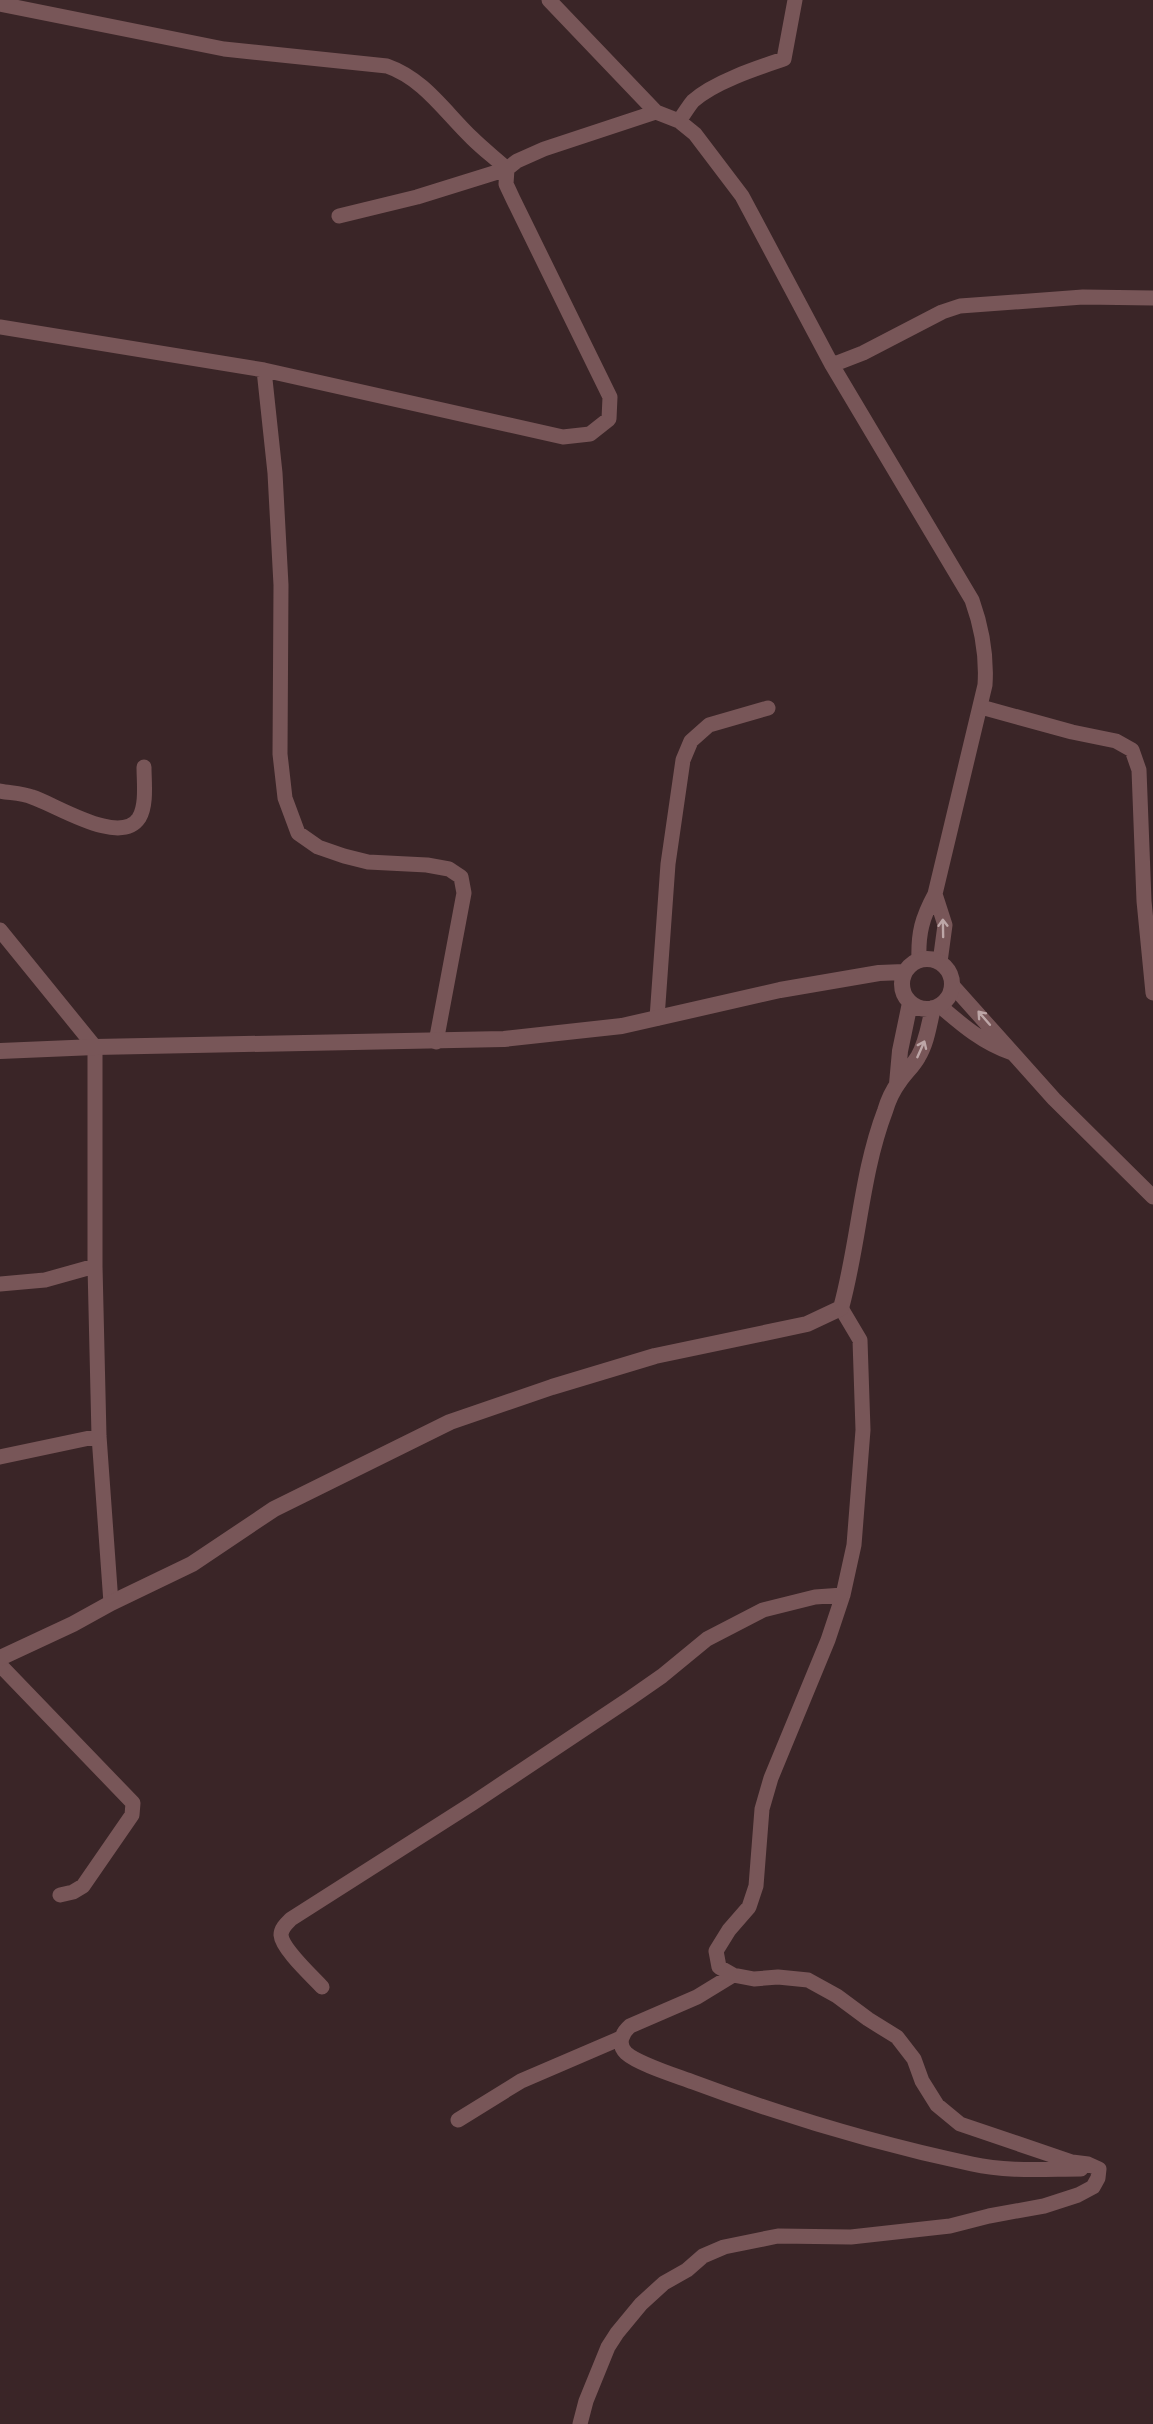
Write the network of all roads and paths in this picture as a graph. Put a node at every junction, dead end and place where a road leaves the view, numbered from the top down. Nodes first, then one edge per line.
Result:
1 (549, 0) edge
2 (795, 0) edge
3 (0, 4) edge
4 (656, 112) junction
5 (679, 121) junction
6 (507, 169) junction
7 (339, 216) dead end
8 (1153, 298) edge
9 (0, 327) edge
10 (832, 365) junction
11 (264, 370) junction
12 (981, 707) junction
13 (768, 708) dead end
14 (144, 767) dead end
15 (0, 791) edge
16 (935, 894) junction
17 (0, 930) edge
18 (919, 960) junction
19 (940, 962) junction
20 (904, 972) junction
21 (952, 985) junction
22 (1153, 993) edge
23 (910, 1003) junction
24 (936, 1007) junction
25 (657, 1018) junction
26 (436, 1042) junction
27 (95, 1047) junction
28 (0, 1051) edge
29 (1013, 1053) junction
30 (897, 1084) junction
31 (1153, 1197) edge
32 (95, 1266) junction
33 (0, 1284) edge
34 (841, 1308) junction
35 (99, 1436) junction
36 (0, 1457) edge
37 (843, 1595) junction
38 (111, 1603) junction
39 (0, 1658) edge
40 (0, 1665) edge
41 (60, 1895) dead end
42 (732, 1975) junction
43 (322, 1988) dead end
44 (621, 2038) junction
45 (458, 2120) dead end
46 (1099, 2169) junction
47 (580, 2424) edge

1 - 4 street
2 - 5 street
3 - 6 street
4 - 5 street
4 - 6 street
5 - 10 street
6 - 7 street
6 - 11 street
8 - 10 street
9 - 11 street
10 - 12 street
11 - 26 street
12 - 16 street
12 - 22 street
13 - 25 street
14 - 15 street
16 - 18 street
19 -> 16 street
17 - 27 street
18 - 19 street
18 - 20 street
19 - 21 street
20 - 23 street
20 - 25 street
21 - 24 street
29 -> 21 street
23 - 24 street
23 - 30 street
24 - 29 street
30 -> 24 street
25 - 26 street
26 - 27 street
27 - 28 street
27 - 32 street
29 - 31 street
30 - 34 street
32 - 33 street
32 - 35 street
34 - 37 street
34 - 38 street
35 - 36 street
35 - 38 street
37 - 42 street
37 - 43 street
38 - 39 street
40 - 41 street
42 - 44 street
42 - 46 street
44 - 45 street
44 - 46 street
46 - 47 street

